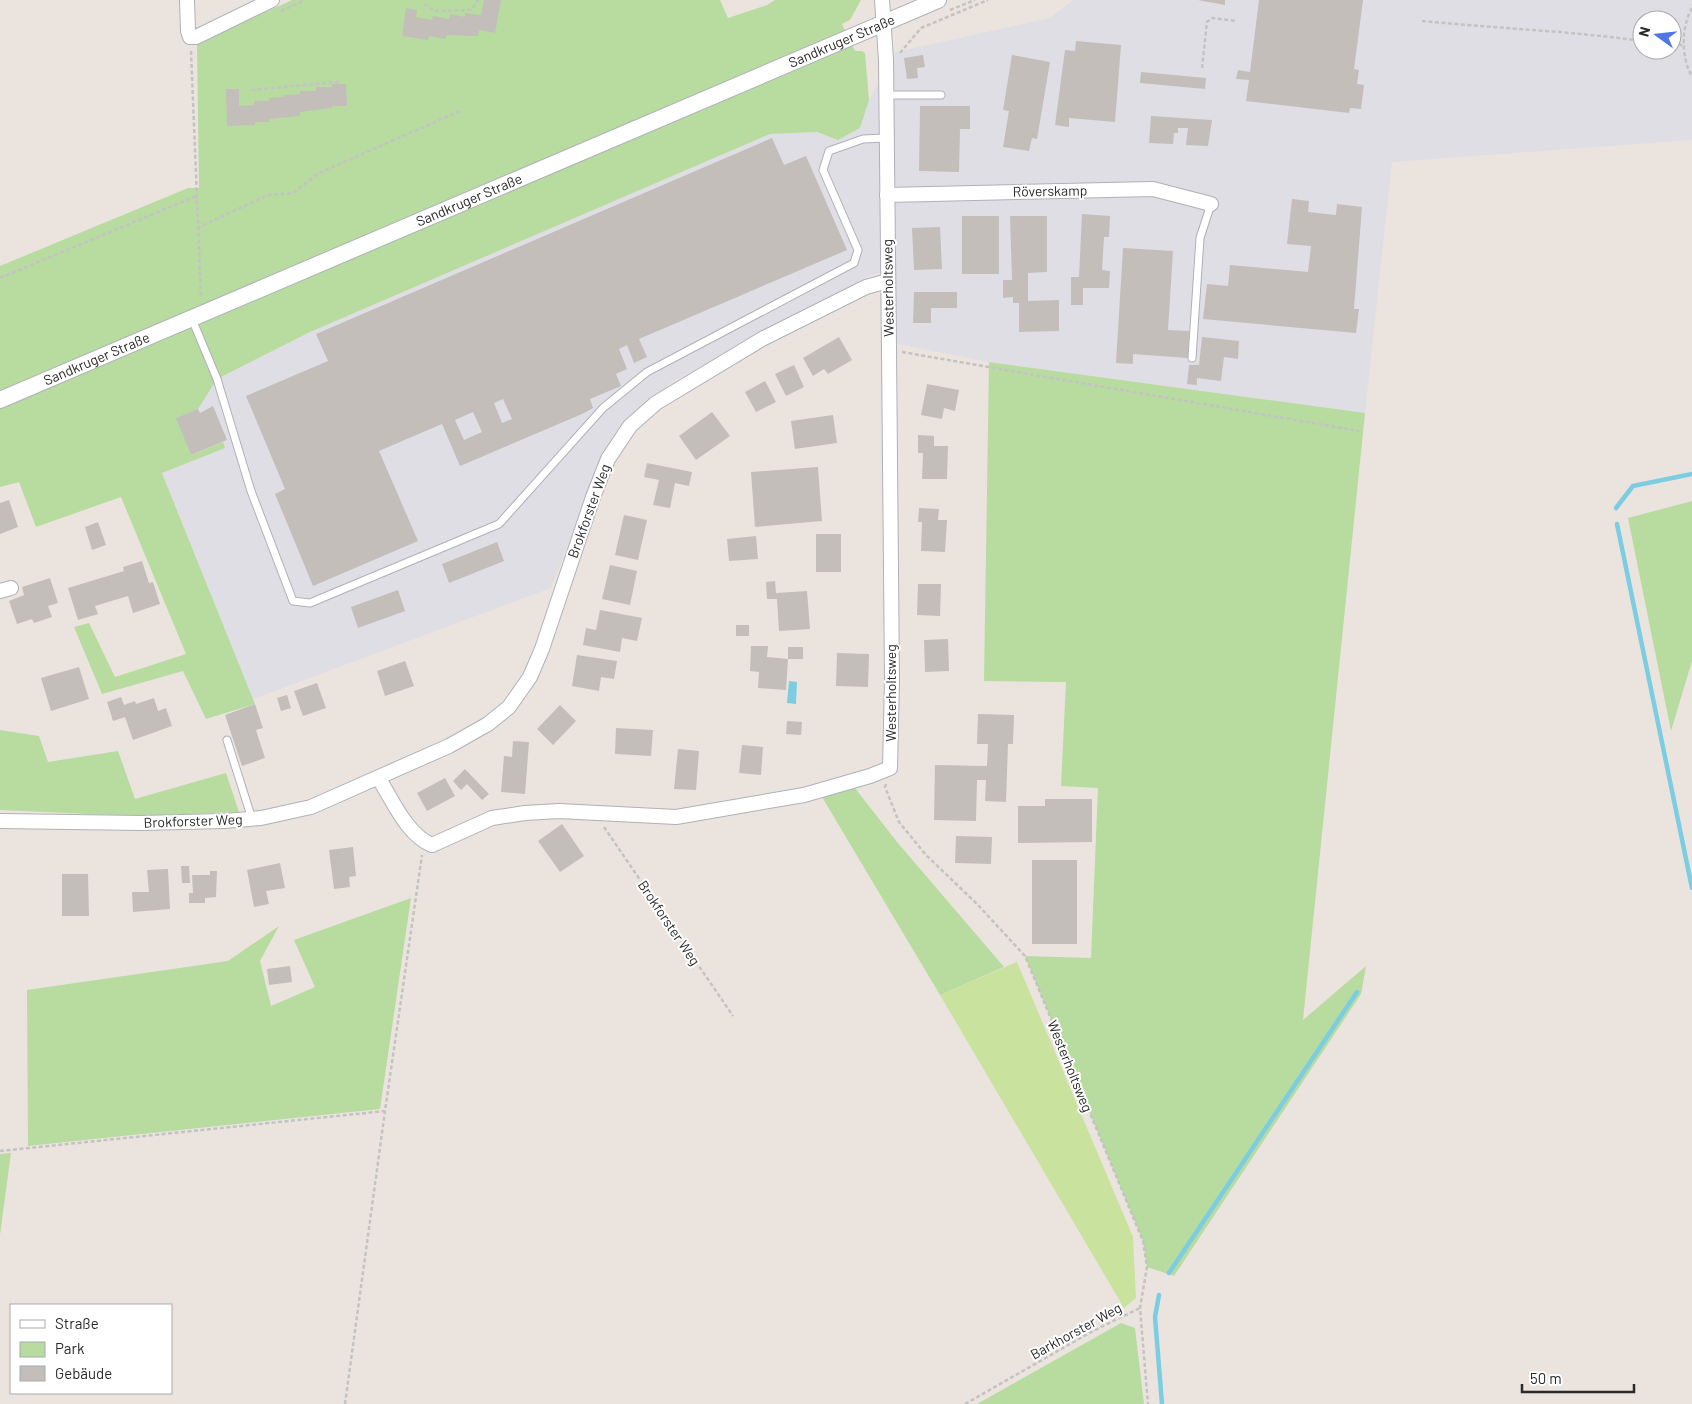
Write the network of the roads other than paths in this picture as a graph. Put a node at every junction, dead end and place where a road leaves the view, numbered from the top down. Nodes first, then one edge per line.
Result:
1 (187, 0) edge
2 (272, 0) edge
3 (882, 0) edge
4 (938, 0) edge
5 (883, 23) junction
6 (886, 95) junction
7 (941, 95) dead end
8 (886, 138) junction
9 (887, 196) junction
10 (1211, 204) joint
11 (888, 282) junction
12 (198, 315) junction
13 (1192, 358) dead end
14 (0, 400) edge
15 (227, 740) dead end
16 (379, 779) junction
17 (252, 819) junction
18 (0, 821) edge

1 - 2 street
3 - 5 street, Westerholtsweg
4 - 5 street, Sandkruger Straße
5 - 6 street, Westerholtsweg
5 - 12 street, Sandkruger Straße
6 - 7 lane
6 - 8 street, Westerholtsweg
8 - 9 street, Westerholtsweg
8 - 12 lane
9 - 10 street, Röverskamp
9 - 11 street, Westerholtsweg
10 - 13 lane
11 - 16 street, Brokforster Weg
11 - 16 street, Westerholtsweg
12 - 14 street, Sandkruger Straße
15 - 17 lane
16 - 17 street, Brokforster Weg
17 - 18 street, Brokforster Weg

